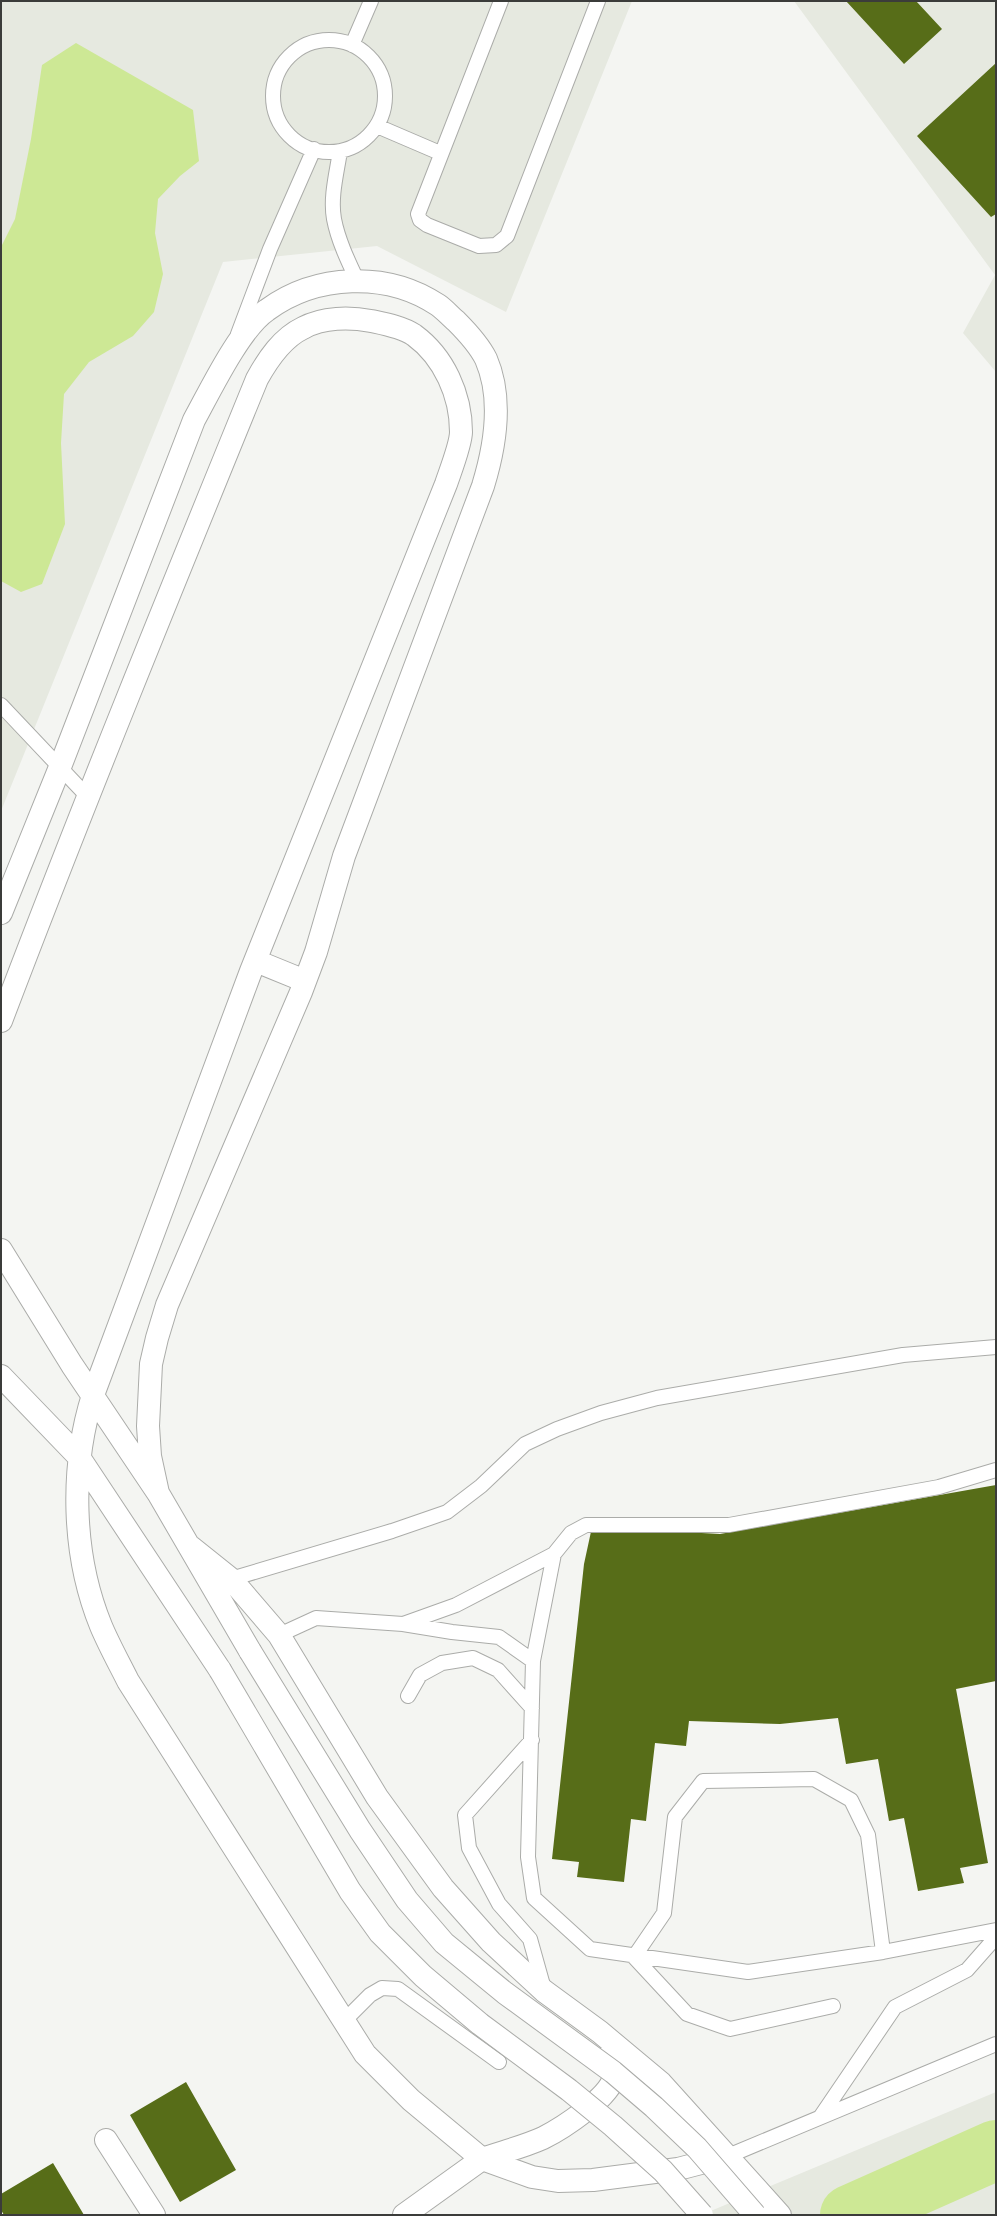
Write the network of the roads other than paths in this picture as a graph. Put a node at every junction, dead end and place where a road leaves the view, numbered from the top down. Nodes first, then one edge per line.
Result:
1 (371, 1) edge
2 (501, 1) edge
3 (598, 1) edge
4 (352, 45) junction
5 (376, 126) junction
6 (314, 149) junction
7 (340, 151) junction
8 (440, 153) junction
9 (357, 280) junction
10 (227, 363) junction
11 (1, 705) edge
12 (60, 767) junction
13 (88, 796) junction
14 (1, 913) edge
15 (256, 961) junction
16 (305, 981) junction
17 (1, 1021) edge
18 (1, 1250) edge
19 (996, 1347) edge
20 (1, 1376) edge
21 (93, 1395) junction
22 (79, 1457) junction
23 (996, 1470) edge
24 (158, 1493) junction
25 (191, 1547) junction
26 (554, 1554) junction
27 (231, 1579) junction
28 (403, 1624) junction
29 (279, 1635) junction
30 (533, 1661) junction
31 (408, 1696) dead end
32 (532, 1708) junction
33 (532, 1740) junction
34 (996, 1930) edge
35 (996, 1937) edge
36 (883, 1952) junction
37 (634, 1957) junction
38 (544, 1991) junction
39 (833, 2006) dead end
40 (344, 2022) junction
41 (600, 2032) junction
42 (996, 2044) edge
43 (499, 2062) dead end
44 (821, 2116) junction
45 (106, 2140) dead end
46 (728, 2156) junction
47 (482, 2159) junction
48 (768, 2211) edge
49 (154, 2215) edge
50 (404, 2215) edge
51 (702, 2215) edge

1 - 4 lane
2 - 8 lane
3 - 8 lane
4 - 5 lane
4 - 6 lane
5 - 7 lane
5 - 8 lane
6 - 7 lane
6 - 10 lane
7 - 9 lane
9 - 10 main road
9 - 16 main road
10 - 12 main road
11 - 12 lane
12 - 13 lane
12 - 14 main road
13 - 15 main road
13 - 17 main road
15 - 16 main road
15 - 21 main road
16 - 24 main road
18 - 21 main road
19 - 27 lane
20 - 22 main road
21 - 22 main road
21 - 24 main road
22 - 40 main road
22 - 51 main road, bridge
23 - 26 lane
24 - 25 main road
25 - 27 main road
25 - 48 main road, bridge
26 - 28 lane
26 - 30 lane
27 - 29 main road
28 - 29 lane
28 - 30 lane
29 - 38 main road
30 - 32 lane
31 - 32 lane
32 - 33 lane
33 - 37 lane
33 - 38 lane
34 - 36 lane
35 - 44 lane
36 - 37 lane
36 - 37 lane
37 - 39 lane
38 - 41 main road
40 - 43 lane
40 - 47 main road
41 - 46 main road
41 - 47 main road
42 - 44 lane
44 - 46 lane
45 - 49 main road
46 - 47 main road
46 - 48 main road
47 - 50 main road

